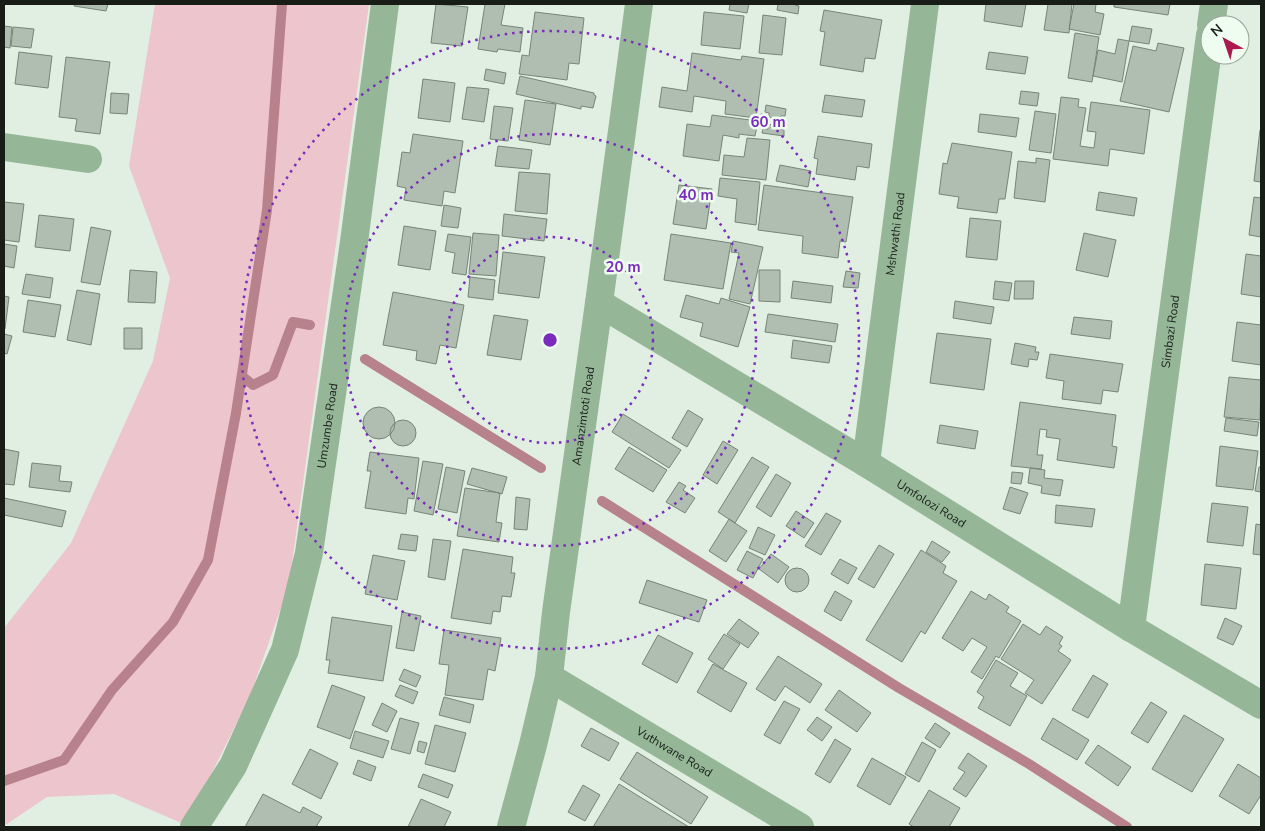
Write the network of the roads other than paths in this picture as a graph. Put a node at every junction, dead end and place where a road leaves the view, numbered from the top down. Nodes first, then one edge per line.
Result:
1 (385, 4) edge
2 (639, 4) edge
3 (925, 4) edge
4 (1206, 65) edge
5 (4, 147) edge
6 (88, 158) dead end
7 (599, 303) junction
8 (866, 463) junction
9 (1131, 628) junction
10 (549, 677) junction
11 (1261, 705) edge
12 (194, 827) edge
13 (511, 827) edge
14 (800, 827) edge

1 - 12 street, Umzumbe Road
2 - 7 street, Amanzimtoti Road
3 - 8 street, Mshwathi Road
4 - 9 street, Simbazi Road
5 - 6 street
7 - 8 street, Umfolozi Road
7 - 10 street, Amanzimtoti Road
8 - 9 street, Umfolozi Road
9 - 11 street, Umfolozi Road
10 - 13 street, Amanzimtoti Road
10 - 14 street, Vuthwane Road

